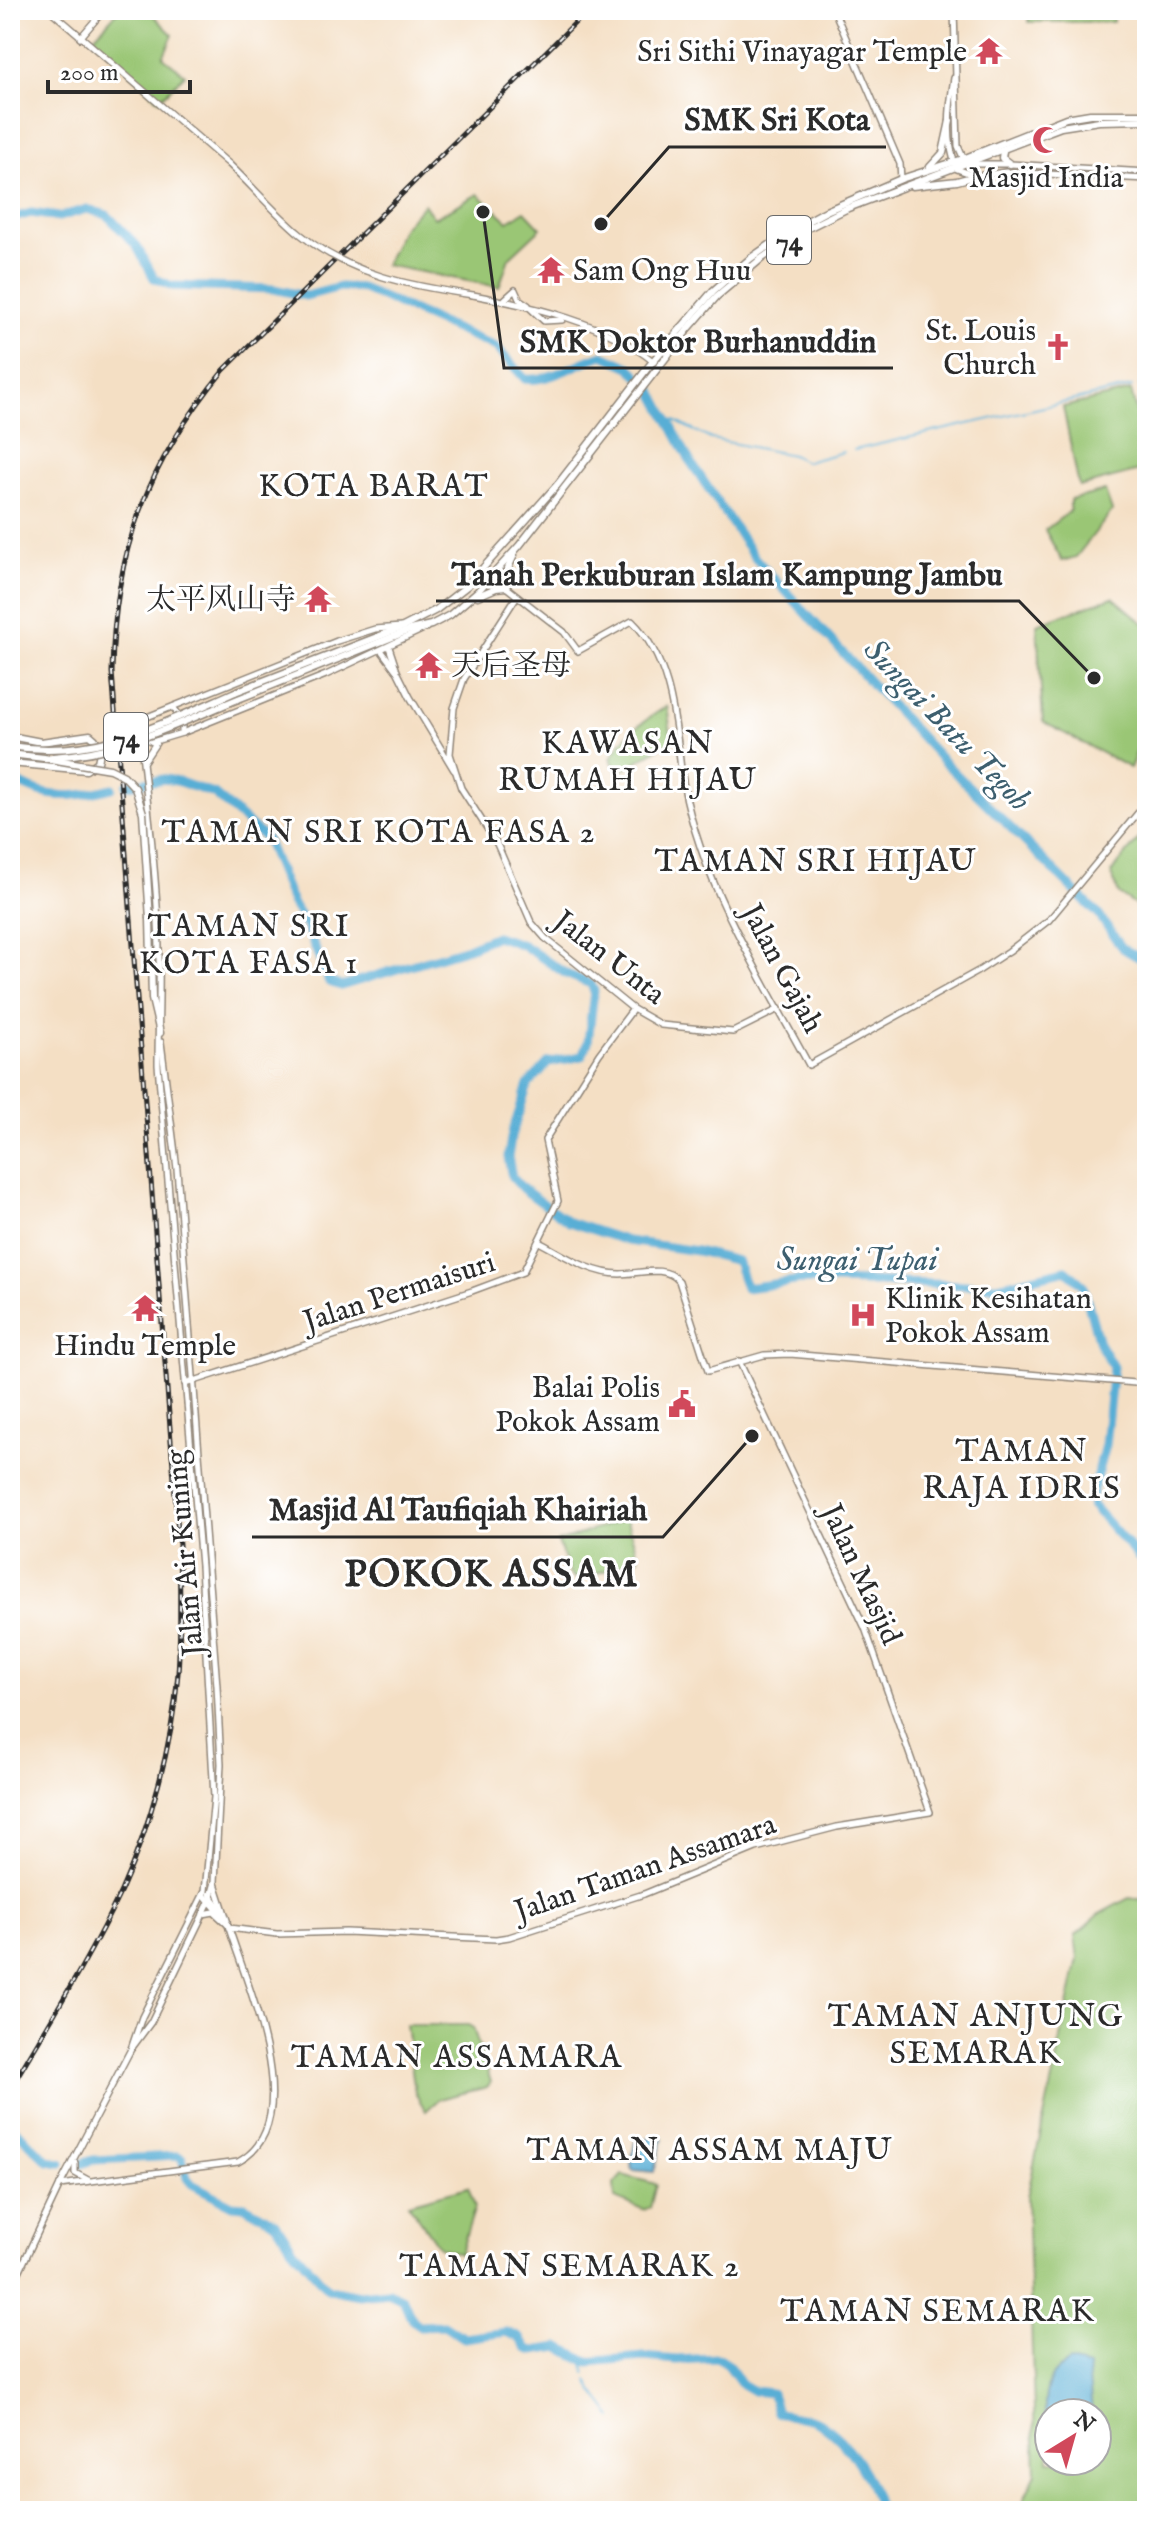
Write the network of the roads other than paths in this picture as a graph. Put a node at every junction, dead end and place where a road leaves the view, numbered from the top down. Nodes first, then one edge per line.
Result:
1 (50, 10) edge
2 (104, 10) edge
3 (834, 10) edge
4 (954, 10) edge
5 (80, 38) junction
6 (955, 73) junction
7 (1147, 114) edge
8 (1147, 120) edge
9 (950, 121) junction
10 (1003, 151) junction
11 (964, 162) junction
12 (1010, 164) junction
13 (955, 165) junction
14 (928, 170) junction
15 (1147, 172) edge
16 (976, 176) junction
17 (901, 179) junction
18 (1147, 179) edge
19 (894, 190) junction
20 (498, 300) junction
21 (527, 307) junction
22 (536, 308) junction
23 (571, 321) junction
24 (653, 366) junction
25 (640, 384) junction
26 (519, 546) junction
27 (467, 586) junction
28 (506, 587) junction
29 (478, 591) junction
30 (517, 596) junction
31 (471, 599) junction
32 (431, 625) junction
33 (403, 627) junction
34 (389, 647) junction
35 (381, 650) junction
36 (397, 671) junction
37 (236, 696) junction
38 (172, 707) junction
39 (182, 733) junction
40 (140, 735) junction
41 (10, 736) edge
42 (157, 741) junction
43 (437, 744) junction
44 (10, 746) edge
45 (10, 754) edge
46 (450, 754) junction
47 (44, 758) junction
48 (10, 763) edge
49 (144, 766) junction
50 (455, 770) junction
51 (1147, 802) edge
52 (633, 1009) junction
53 (779, 1009) junction
54 (160, 1033) junction
55 (539, 1242) junction
56 (753, 1358) junction
57 (739, 1361) junction
58 (744, 1373) junction
59 (188, 1383) junction
60 (1147, 1384) edge
61 (930, 1812) joint
62 (215, 1882) junction
63 (204, 1893) junction
64 (211, 1898) junction
65 (203, 1915) junction
66 (228, 1924) junction
67 (131, 2049) junction
68 (75, 2158) junction
69 (88, 2180) junction
70 (60, 2185) junction
71 (10, 2291) edge

1 - 5 street
2 - 5 street
3 - 17 street
4 - 6 street
5 - 20 street, bridge
6 - 9 street
6 - 11 street
7 - 11 main road, 74
8 - 10 main road, 74
9 - 13 street
9 - 14 main road
10 - 11 main road, 74
10 - 12 main road
11 - 12 street
11 - 13 main road, 74
12 - 15 street
13 - 14 main road, 74
13 - 16 street
13 - 19 main road, 74
14 - 17 main road, 74
16 - 18 street
16 - 19 main road
17 - 24 main road, 74
19 - 24 main road, 74
20 - 21 street
20 - 22 street
21 - 22 street
21 - 23 street
22 - 23 street
23 - 24 street
24 - 25 main road, 74
25 - 26 main road, 74
25 - 27 main road, 74
26 - 28 main road
26 - 29 main road, 74
27 - 29 main road
27 - 33 main road, 74
28 - 30 street
28 - 31 main road
29 - 31 main road, 74
30 - 46 street, Jalan Unta
30 - 53 street, Jalan Gajah
31 - 32 main road, 74
32 - 34 street
32 - 37 main road, 74
33 - 37 main road, 74
33 - 38 street
34 - 35 street
34 - 36 street
35 - 36 street
35 - 39 street
36 - 43 street
37 - 44 main road, 74, bridge
37 - 47 main road, 74, bridge
38 - 39 street
38 - 40 street
39 - 42 street
40 - 42 street
40 - 49 street, Jalan Air Kuning
41 - 48 main road
42 - 49 street
43 - 46 street
43 - 50 street
45 - 47 main road, 74
46 - 50 street, Jalan Unta
47 - 54 main road, bridge
49 - 54 street, Jalan Air Kuning
50 - 52 street, Jalan Unta
51 - 53 street, Jalan Gajah
52 - 53 street, Jalan Unta
52 - 55 street, Jalan Permaisuri
54 - 59 street, Jalan Air Kuning
55 - 57 street
55 - 59 street, Jalan Permaisuri
56 - 57 street
56 - 58 street
56 - 60 street
57 - 58 street, Jalan Masjid
58 - 61 street, Jalan Masjid
59 - 62 street, Jalan Air Kuning
59 - 63 street, Jalan Air Kuning
61 - 66 street, Jalan Taman Assamara
62 - 64 street, Jalan Air Kuning
62 - 66 street
63 - 64 street
63 - 67 street, Jalan Air Kuning
64 - 65 street, Jalan Air Kuning
64 - 66 street
65 - 66 street, Jalan Taman Assamara
65 - 67 street, Jalan Air Kuning
66 - 69 street
67 - 68 street, Jalan Air Kuning
68 - 69 street
68 - 70 street, Jalan Air Kuning
69 - 70 street
70 - 71 street, Jalan Air Kuning

